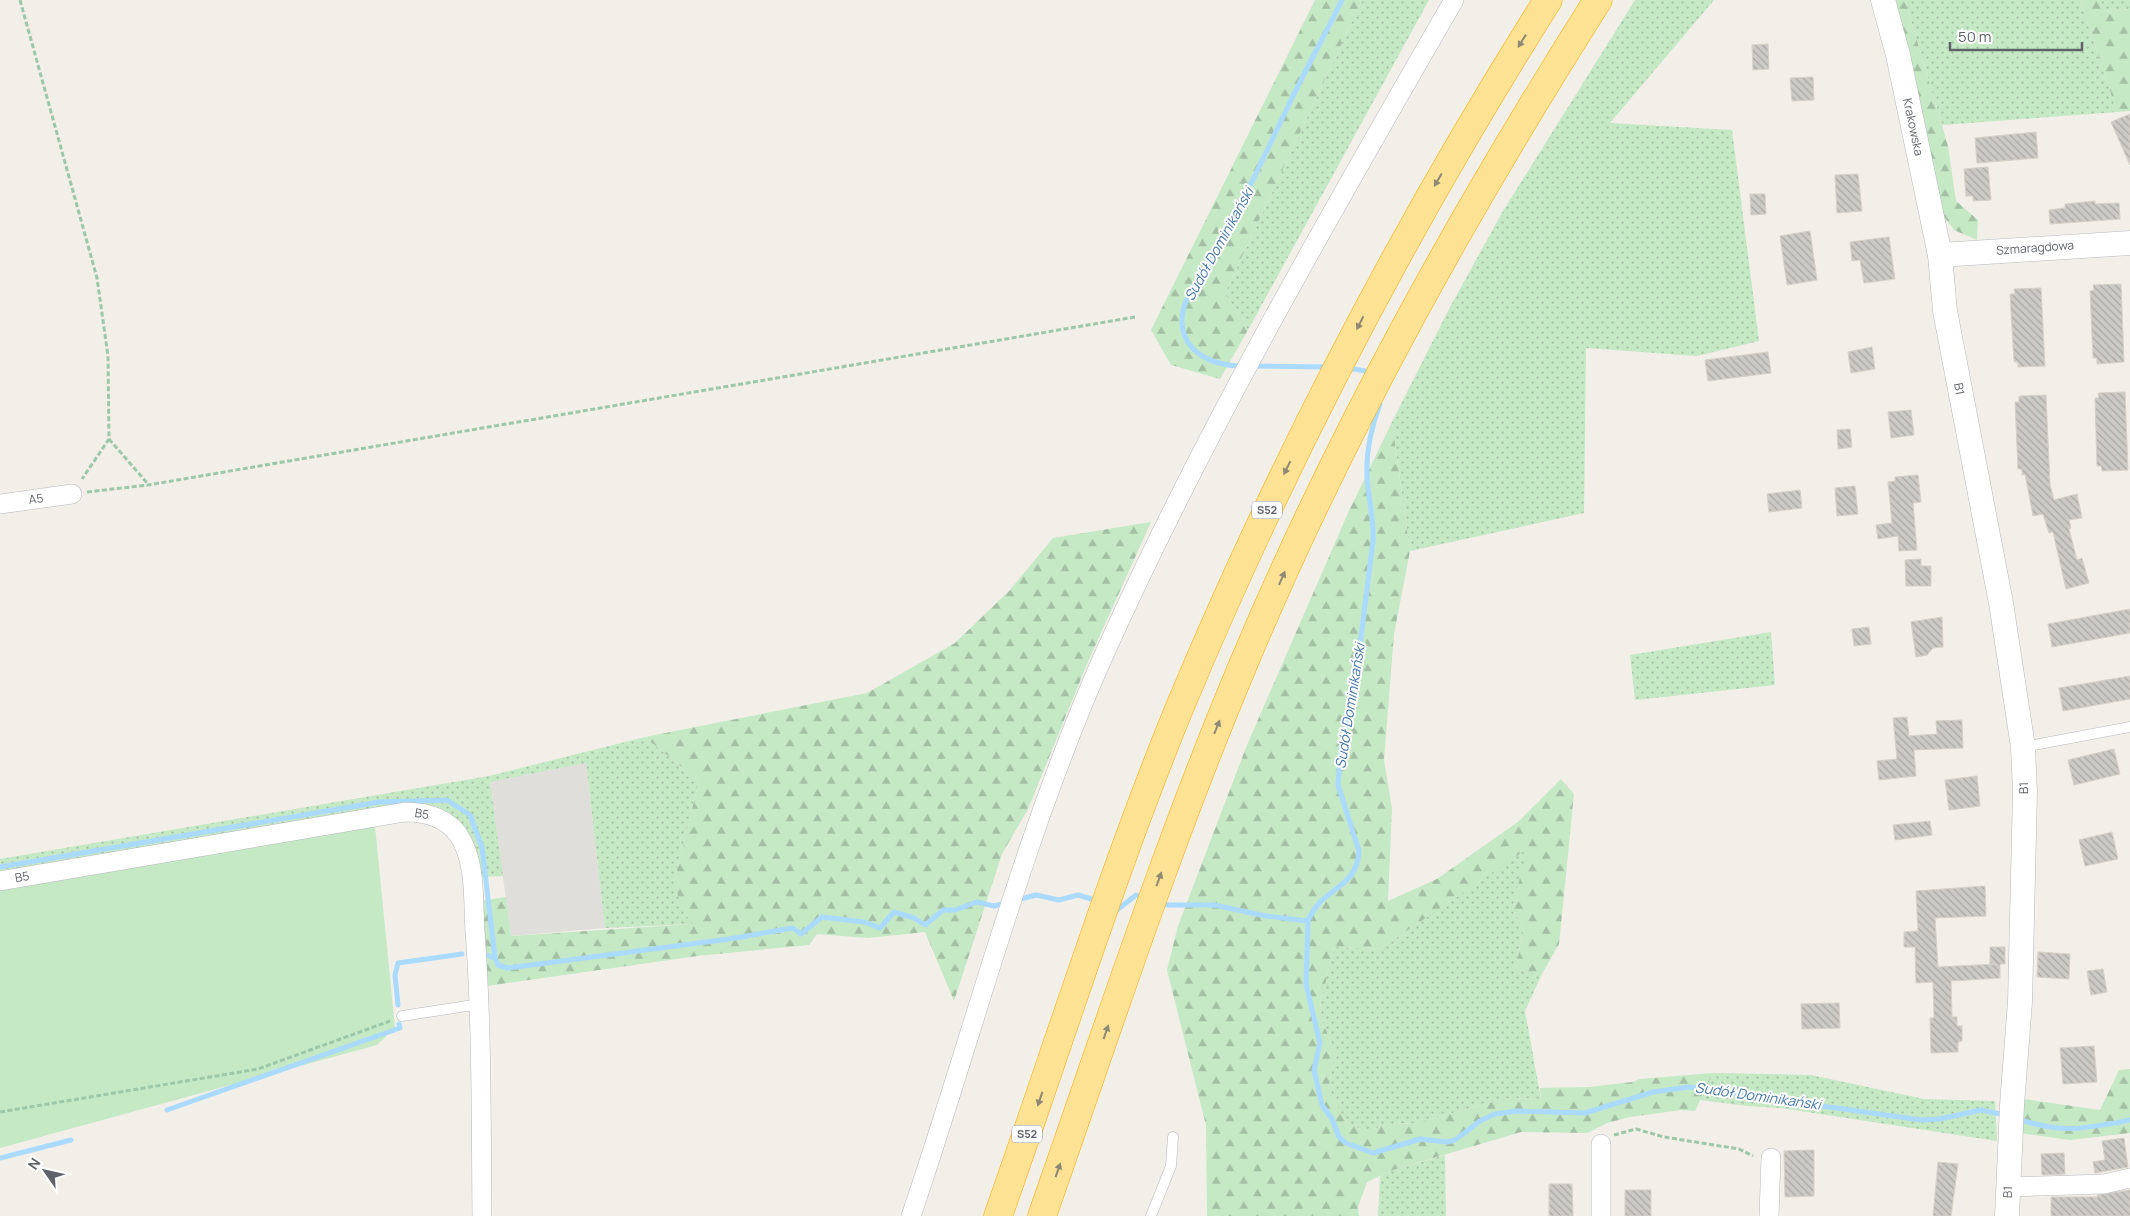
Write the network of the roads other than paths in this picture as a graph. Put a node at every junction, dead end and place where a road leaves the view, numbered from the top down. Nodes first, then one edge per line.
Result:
1 (1454, 0) edge
2 (1548, 0) edge
3 (1598, 0) edge
4 (1883, 0) edge
5 (2130, 243) edge
6 (1940, 255) junction
7 (1955, 365) joint
8 (72, 494) road end
9 (0, 504) edge
10 (2130, 726) edge
11 (2022, 747) junction
12 (0, 881) edge
13 (480, 1004) junction
14 (402, 1016) road end
15 (1173, 1137) dead end
16 (1601, 1144) road end
17 (1770, 1163) road end
18 (2130, 1178) edge
19 (2008, 1187) junction
20 (482, 1216) edge
21 (911, 1216) edge
22 (998, 1216) edge
23 (1042, 1216) edge
24 (1151, 1216) edge
25 (1601, 1216) edge
26 (1768, 1216) edge
27 (2007, 1216) edge

1 - 21 street
2 -> 22 highway, S52
23 -> 3 highway
4 - 6 street, Krakowska
5 - 6 street, Szmaragdowa
6 - 7 street, Krakowska
7 - 11 street, B1
8 - 9 street, A5
10 - 11 lane
11 - 19 street, B1
12 - 13 street, B5
13 - 14 lane
13 - 20 street, B5
15 - 24 lane
16 - 25 street
17 - 26 street
18 - 19 street
19 - 27 street, B1

